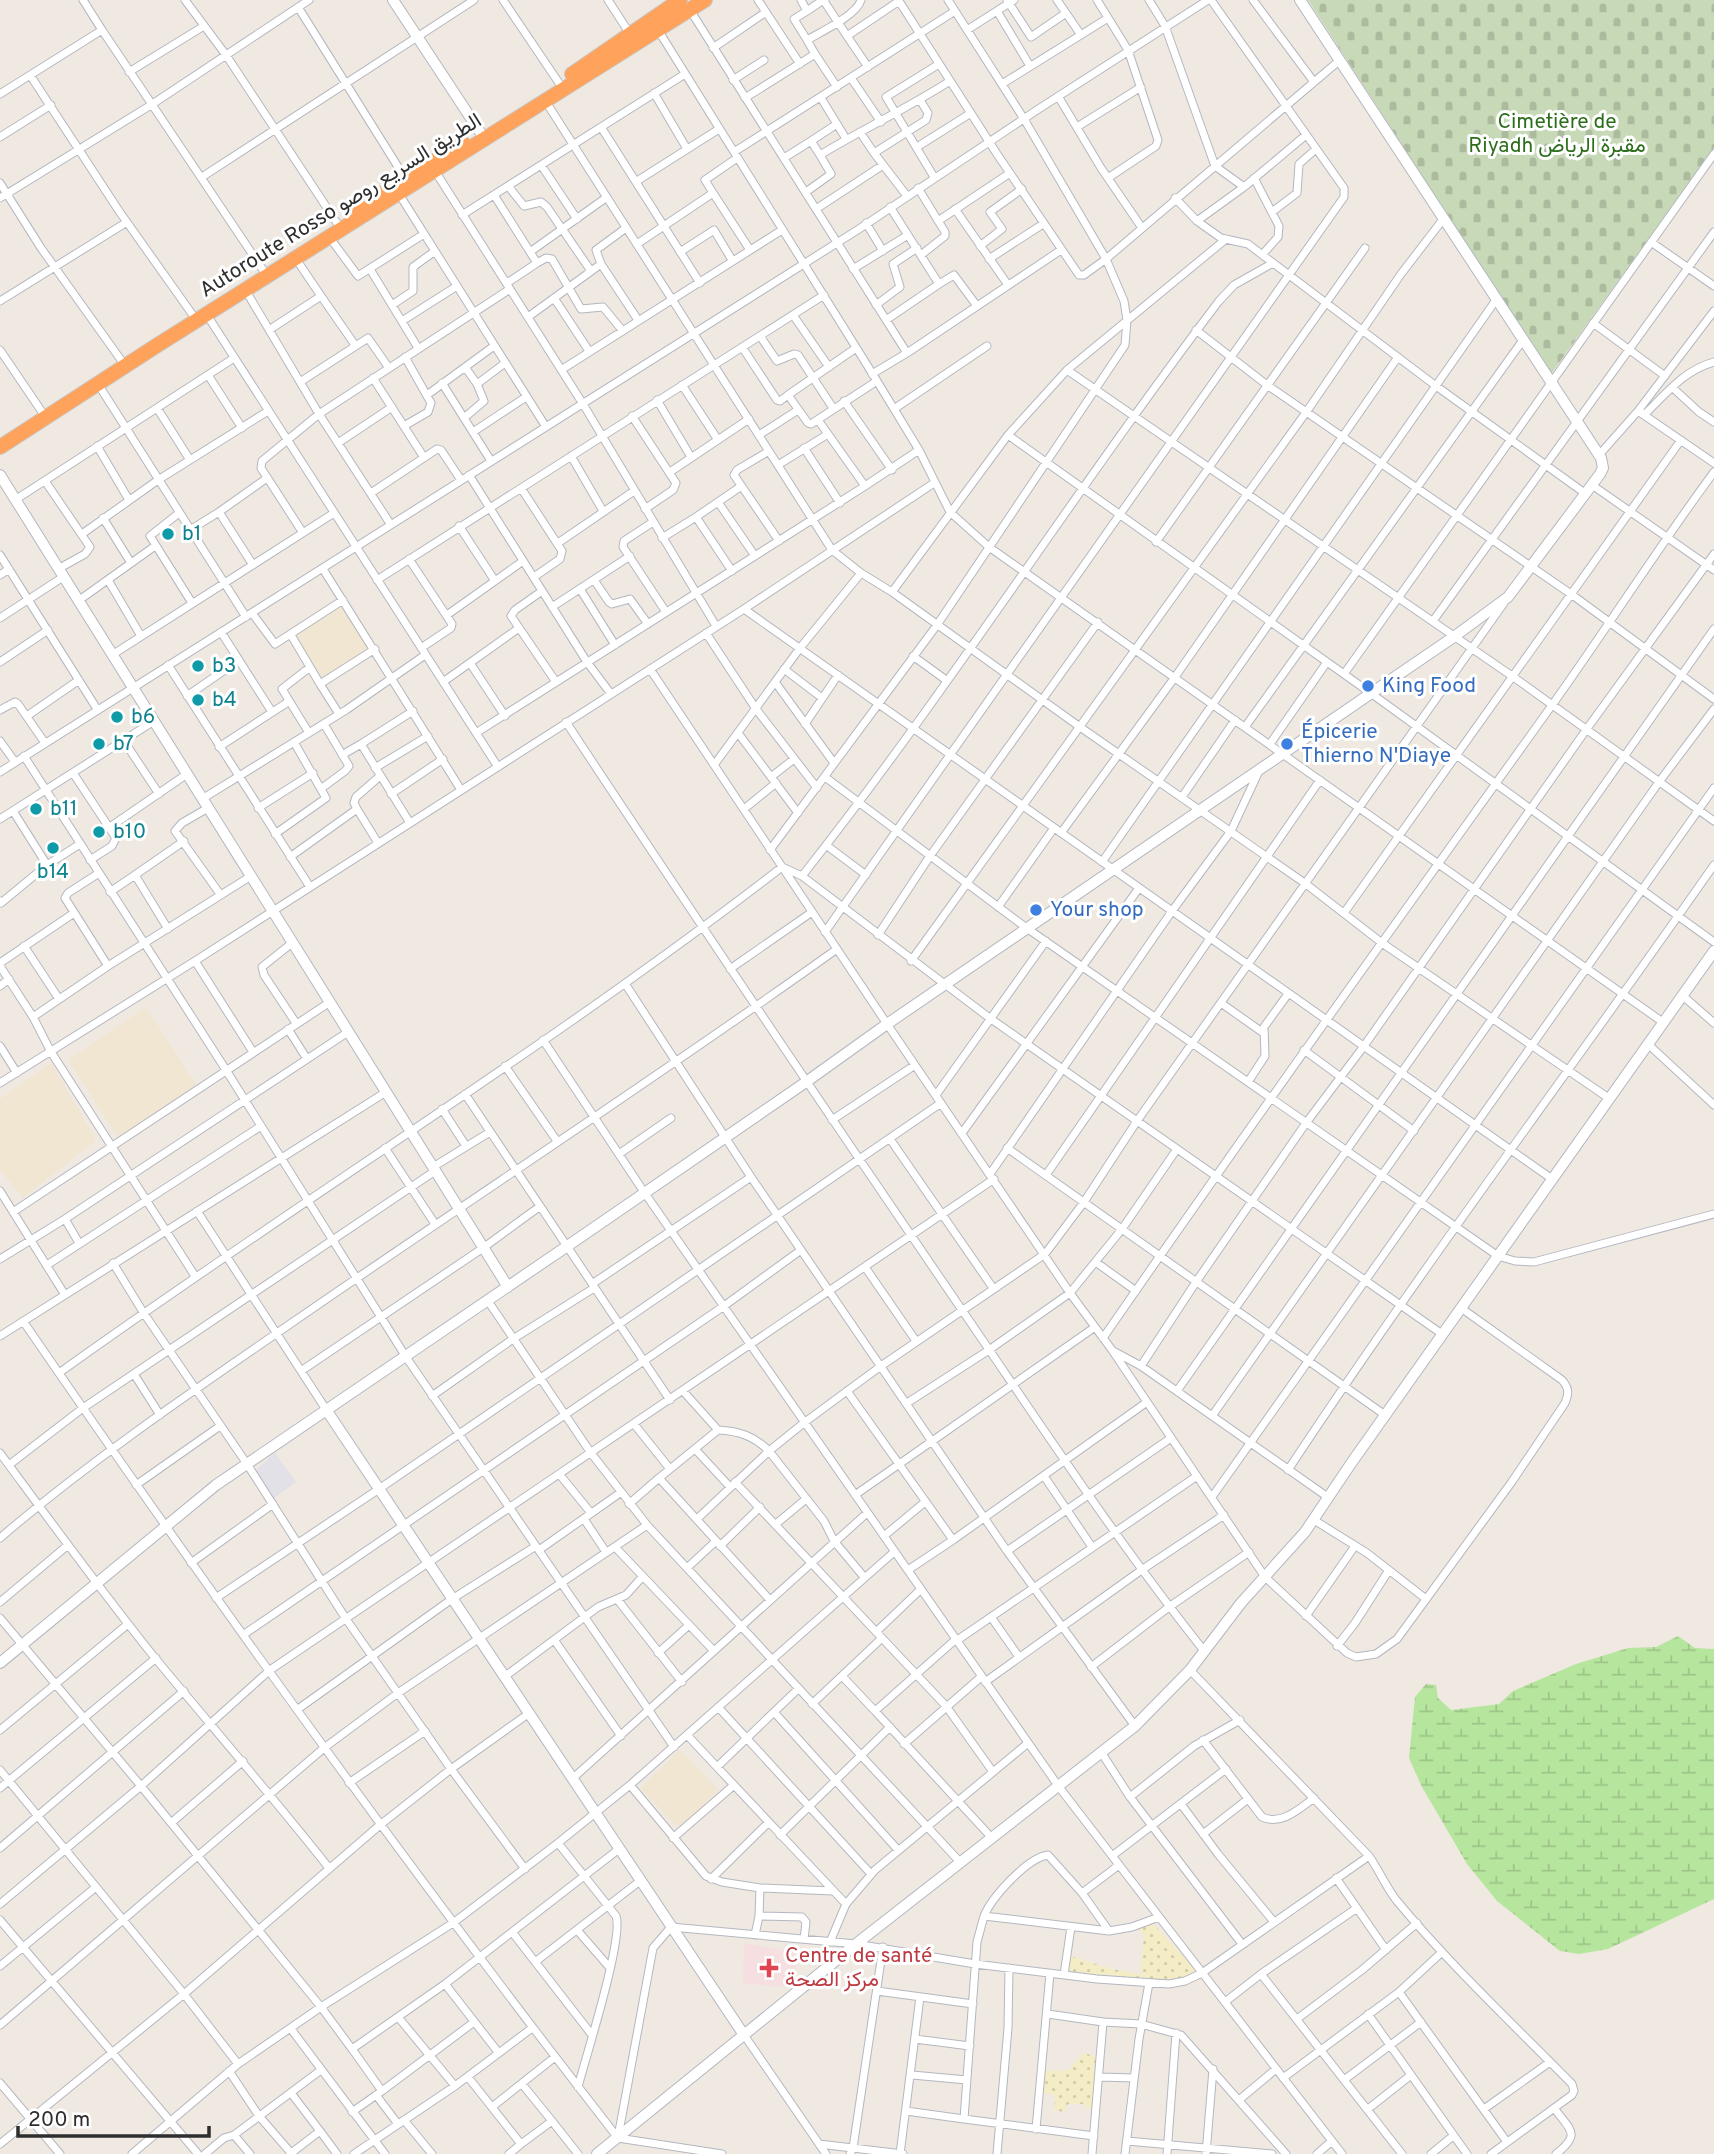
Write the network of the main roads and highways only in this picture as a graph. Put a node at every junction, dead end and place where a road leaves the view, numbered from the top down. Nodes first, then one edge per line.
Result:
1 (705, 0) edge
2 (685, 5) edge
3 (0, 438) edge
4 (0, 447) edge

1 - 2 highway, Autoroute Rosso الطريق السريع روصو
2 - 3 highway, Autoroute Rosso الطريق السريع روصو
2 - 4 highway, Autoroute Rosso الطريق السريع روصو

